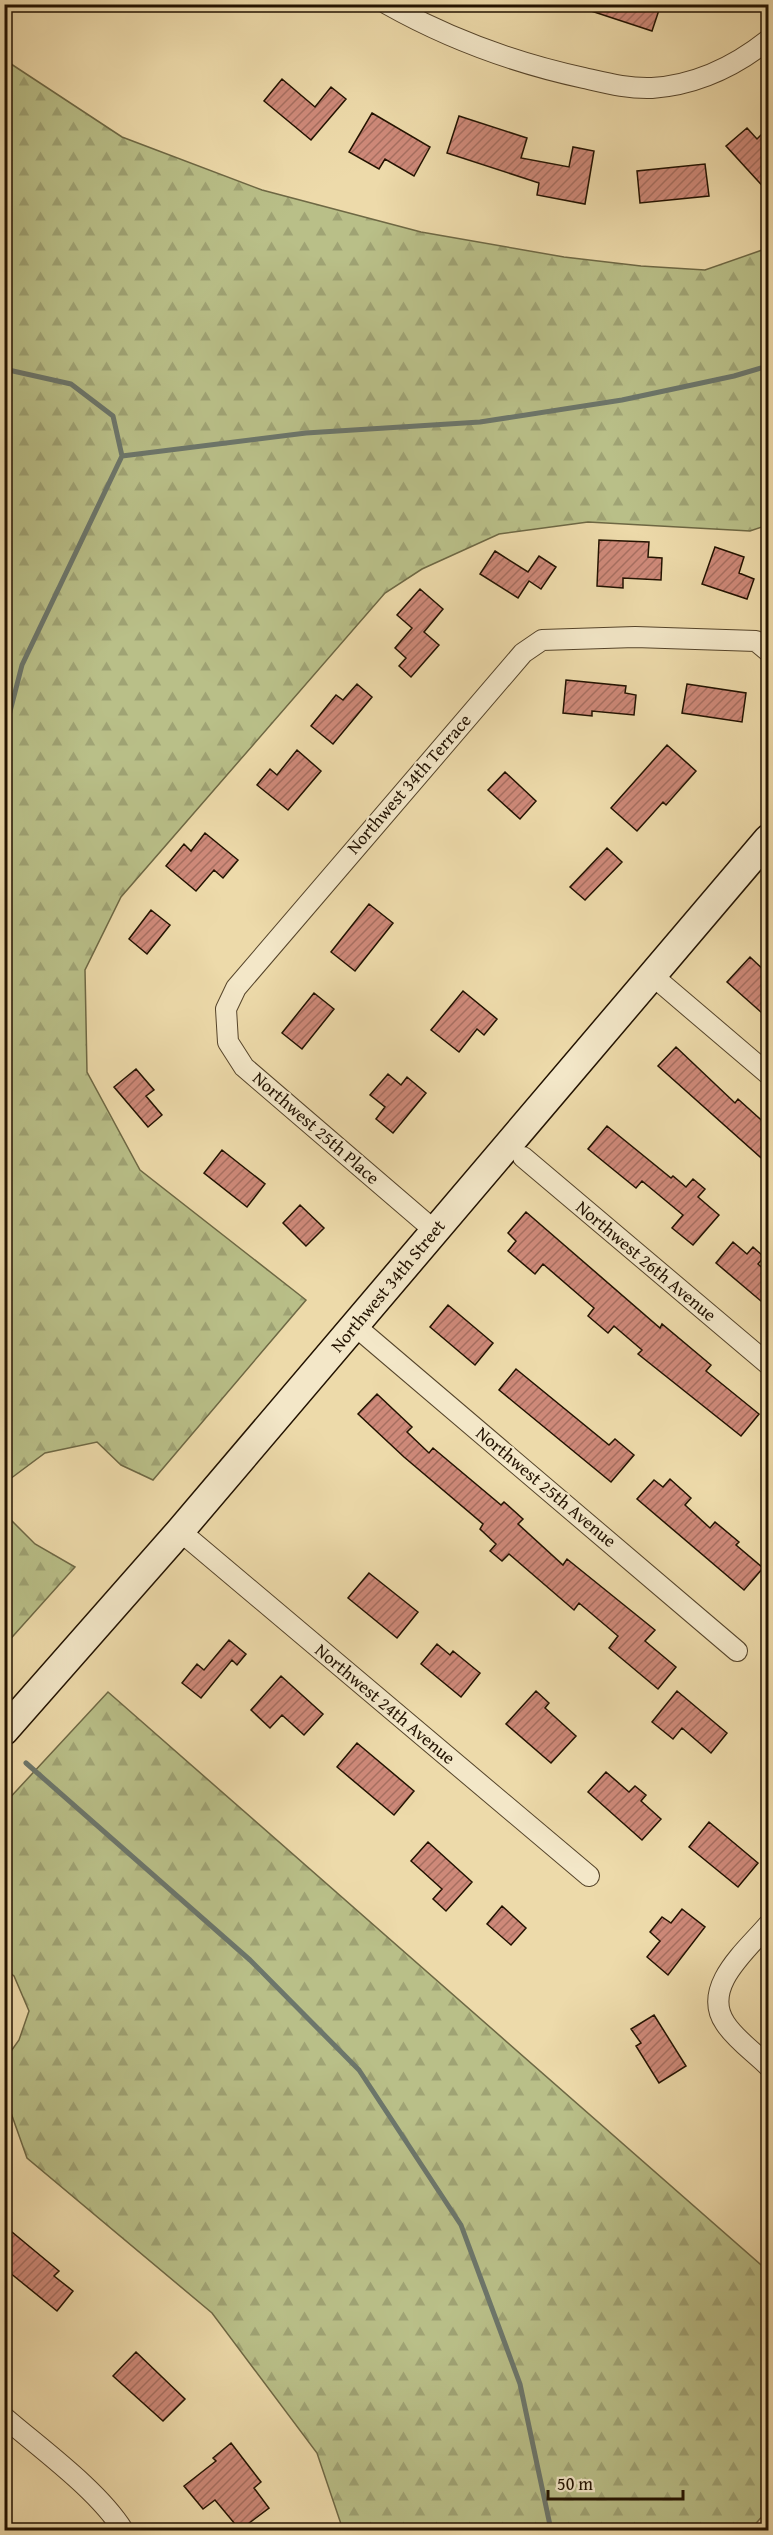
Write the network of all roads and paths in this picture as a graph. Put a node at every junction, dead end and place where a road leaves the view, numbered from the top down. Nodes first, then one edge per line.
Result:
1 (387, 4) edge
2 (768, 40) edge
3 (768, 651) edge
4 (768, 839) edge
5 (652, 976) junction
6 (226, 1009) joint
7 (768, 1074) edge
8 (523, 1157) dead end
9 (435, 1231) junction
10 (354, 1325) junction
11 (768, 1364) edge
12 (180, 1531) junction
13 (737, 1650) dead end
14 (4, 1731) edge
15 (589, 1876) dead end
16 (768, 1925) edge
17 (768, 2066) edge
18 (8, 2427) edge
19 (123, 2530) edge

1 - 2 street
3 - 6 street, Northwest 34th Terrace
4 - 5 main road, Northwest 34th Street
5 - 7 street
5 - 9 main road, Northwest 34th Street
6 - 9 street, Northwest 25th Place
8 - 11 street, Northwest 26th Avenue
9 - 10 main road, Northwest 34th Street
10 - 12 main road, Northwest 34th Street
10 - 13 street, Northwest 25th Avenue
12 - 14 main road, Northwest 34th Street
12 - 15 street, Northwest 24th Avenue
16 - 17 street
18 - 19 street

